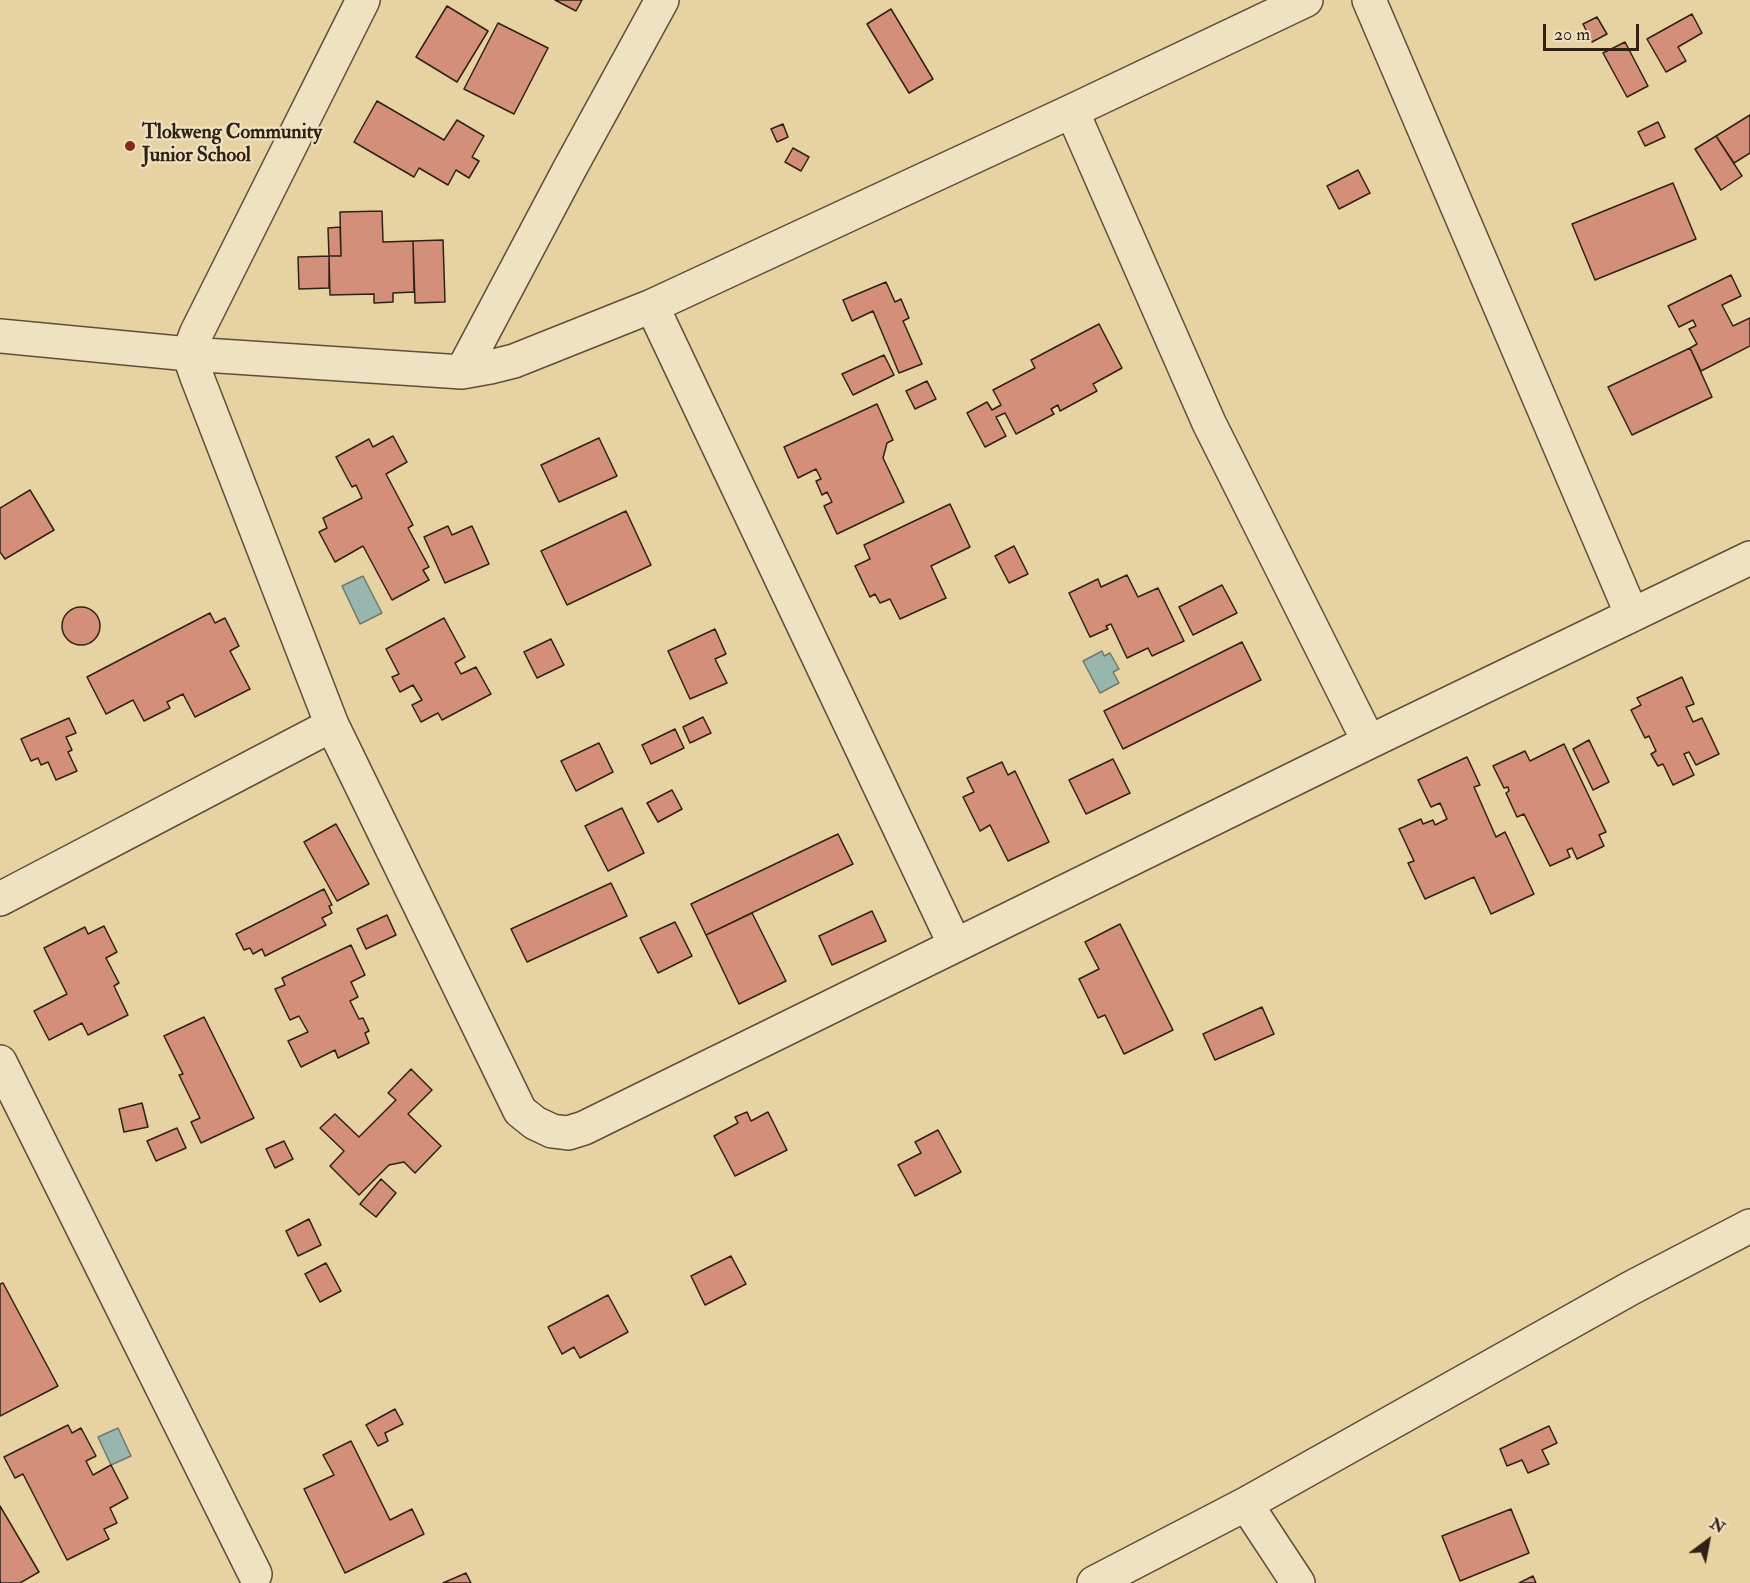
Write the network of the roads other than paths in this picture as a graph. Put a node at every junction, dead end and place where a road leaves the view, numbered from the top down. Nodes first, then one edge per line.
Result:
1 (363, 0) edge
2 (662, 0) edge
3 (1306, 0) edge
4 (1369, 0) edge
5 (1072, 111) junction
6 (652, 306) junction
7 (0, 336) edge
8 (189, 354) junction
9 (462, 372) junction
10 (1750, 558) edge
11 (1632, 615) junction
12 (332, 725) junction
13 (1369, 742) junction
14 (0, 899) edge
15 (955, 945) junction
16 (0, 1062) edge
17 (1750, 1226) edge
18 (1246, 1504) junction
19 (255, 1574) dead end
20 (1094, 1583) edge
21 (1298, 1583) edge

1 - 8 street
2 - 9 street
3 - 5 street
4 - 11 street
5 - 6 street
5 - 13 street
6 - 9 street
6 - 15 street
7 - 8 street
8 - 9 street
8 - 12 street
10 - 11 street
11 - 13 street
12 - 14 street
12 - 15 street
13 - 15 street
16 - 19 street
17 - 18 street
18 - 20 street
18 - 21 street

